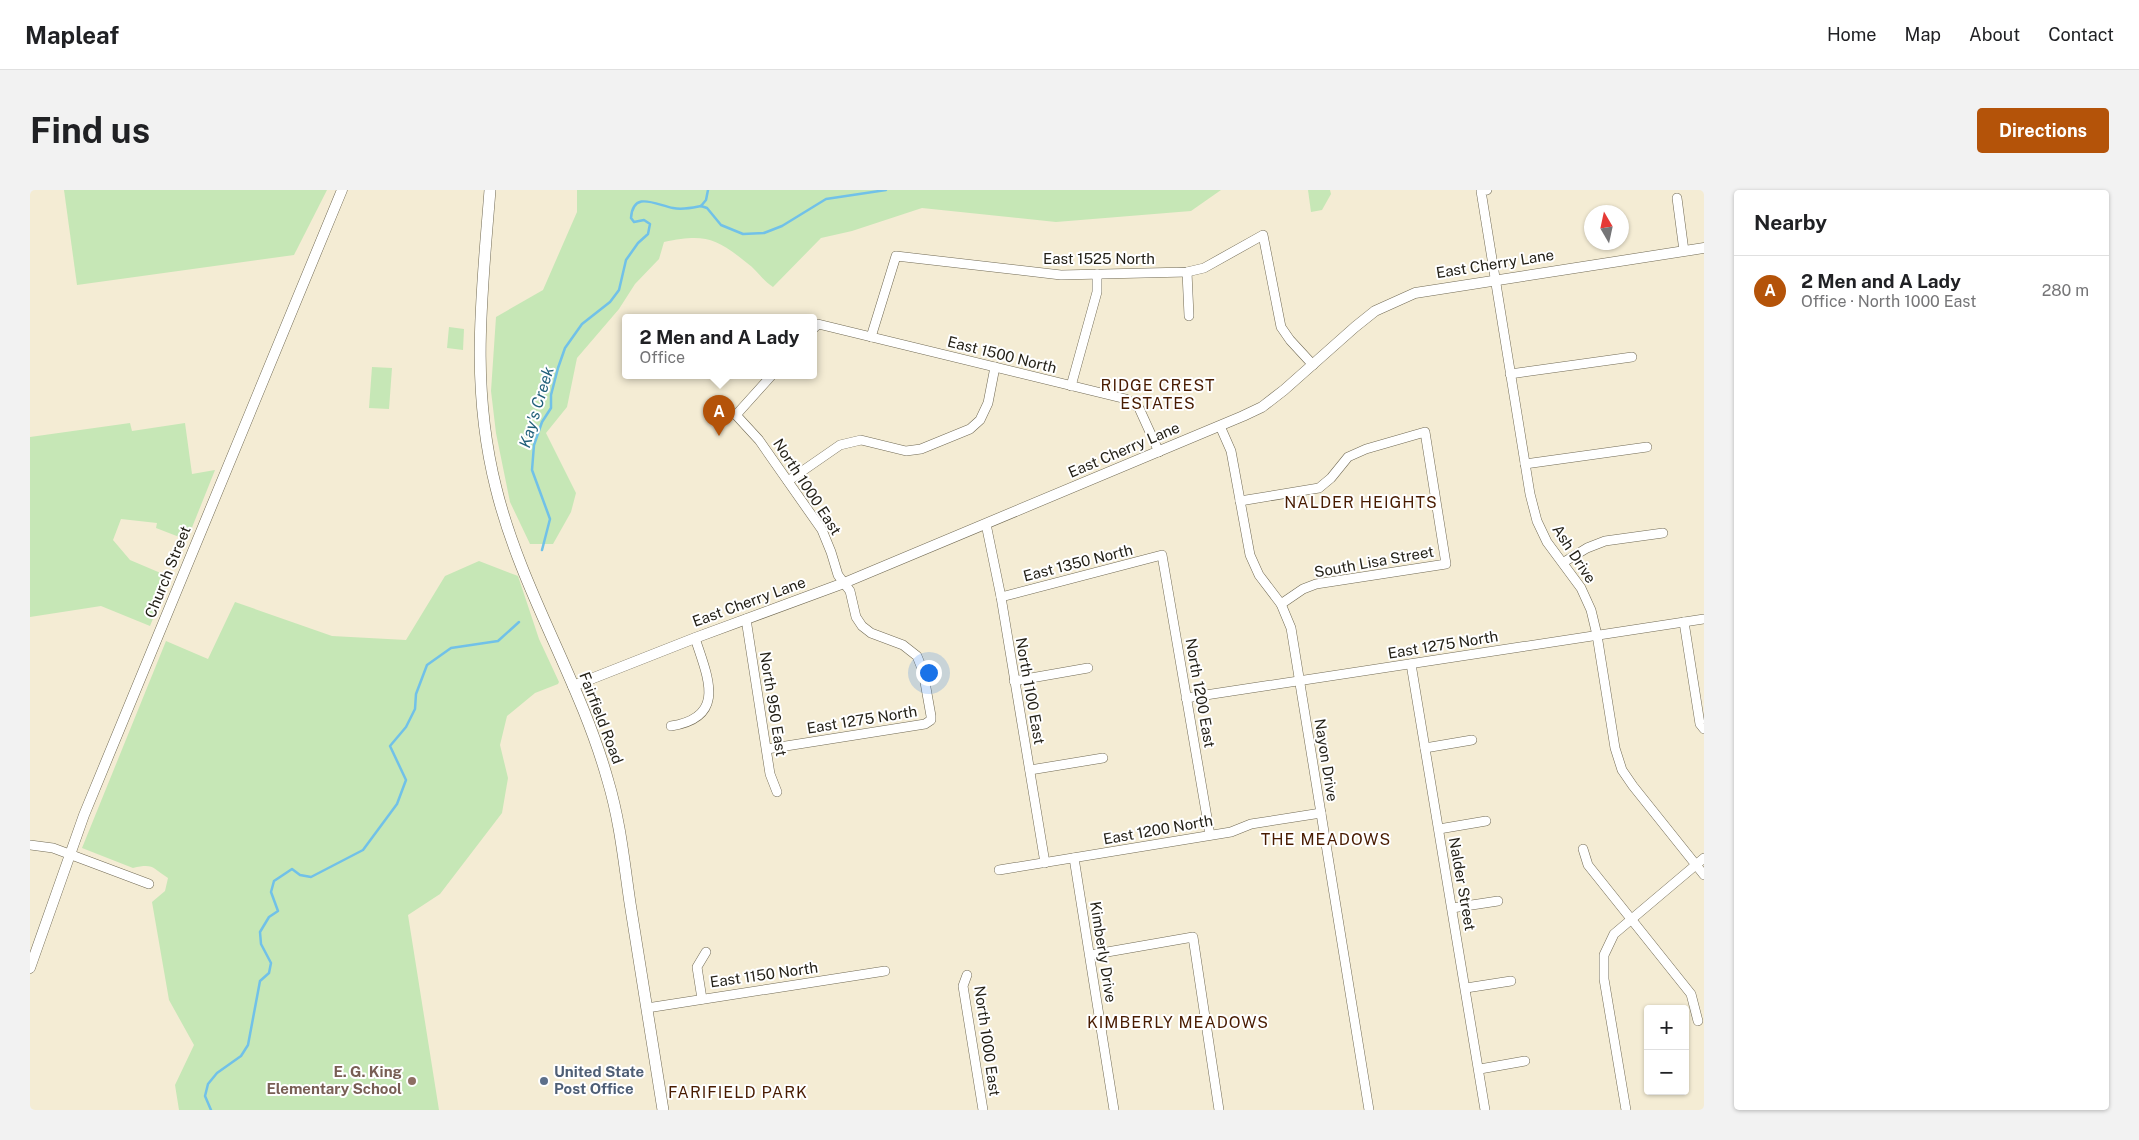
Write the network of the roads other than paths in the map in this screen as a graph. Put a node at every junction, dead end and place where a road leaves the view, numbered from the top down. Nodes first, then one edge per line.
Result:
1 (342, 190) edge
2 (490, 190) edge
3 (1484, 190) edge
4 (1677, 198) dead end
5 (1704, 248) edge
6 (1684, 251) junction
7 (1187, 272) junction
8 (1097, 274) junction
9 (1495, 279) junction
10 (1189, 316) dead end
11 (817, 325) edge
12 (871, 337) junction
13 (1632, 357) dead end
14 (1313, 366) junction
15 (995, 367) junction
16 (1510, 374) junction
17 (768, 379) edge
18 (1071, 386) junction
19 (1220, 426) junction
20 (1647, 448) dead end
21 (1159, 452) junction
22 (1525, 464) junction
23 (788, 481) junction
24 (1240, 501) junction
25 (986, 524) junction
26 (1663, 533) dead end
27 (1162, 555) joint
28 (1564, 562) junction
29 (844, 583) junction
30 (1001, 597) junction
31 (1281, 604) junction
32 (746, 619) junction
33 (1704, 619) edge
34 (1684, 622) junction
35 (1597, 634) junction
36 (695, 638) junction
37 (1411, 664) junction
38 (1088, 668) dead end
39 (1299, 680) junction
40 (1014, 681) junction
41 (573, 686) junction
42 (1186, 698) junction
43 (931, 720) joint
44 (671, 726) dead end
45 (1703, 726) edge
46 (1472, 740) dead end
47 (1425, 748) junction
48 (767, 749) junction
49 (1103, 758) dead end
50 (1030, 770) junction
51 (777, 792) dead end
52 (1321, 813) junction
53 (1486, 821) dead end
54 (1439, 829) junction
55 (1210, 835) junction
56 (30, 845) edge
57 (1584, 849) dead end
58 (71, 855) junction
59 (1074, 858) junction
60 (1704, 858) edge
61 (1045, 863) junction
62 (1696, 865) junction
63 (998, 870) dead end
64 (1704, 875) edge
65 (149, 884) dead end
66 (1498, 901) dead end
67 (1452, 908) junction
68 (1632, 919) junction
69 (706, 952) dead end
70 (1090, 955) junction
71 (30, 968) edge
72 (886, 971) dead end
73 (967, 975) dead end
74 (1511, 980) dead end
75 (1466, 988) junction
76 (702, 999) junction
77 (647, 1008) junction
78 (1698, 1021) dead end
79 (1525, 1060) dead end
80 (1480, 1069) junction
81 (663, 1110) edge
82 (983, 1110) edge
83 (1114, 1110) edge
84 (1219, 1110) edge
85 (1369, 1110) edge
86 (1486, 1110) edge
87 (1626, 1110) edge

1 - 58 street, Church Street
2 - 41 main road, Fairfield Road
3 - 9 street, Ash Drive
4 - 6 street
5 - 6 street, East Cherry Lane
6 - 9 street, East Cherry Lane
7 - 8 street, East 1525 North
7 - 10 street
7 - 14 street, East 1525 North
8 - 12 street, East 1525 North
8 - 18 street
9 - 14 street, East Cherry Lane
9 - 16 street, Ash Drive
11 - 12 street, East 1500 North
12 - 15 street, East 1500 North
13 - 16 street
14 - 19 street, East Cherry Lane
15 - 18 street, East 1500 North
15 - 23 street
16 - 22 street, Ash Drive
17 - 23 street, North 1000 East
18 - 21 street, East 1500 North
19 - 21 street, East Cherry Lane
19 - 24 street, Nayon Drive
20 - 22 street
21 - 25 street, East Cherry Lane
22 - 28 street, Ash Drive
23 - 29 street, North 1000 East
24 - 31 street, Nayon Drive
24 - 31 street, South Lisa Street
25 - 29 street, East Cherry Lane
25 - 30 street, North 1100 East
26 - 28 street
27 - 30 street, East 1350 North
27 - 42 street, North 1200 East
28 - 35 street, Ash Drive
29 - 32 street, East Cherry Lane
29 - 43 street, North 1000 East
30 - 40 street, North 1100 East
31 - 39 street, Nayon Drive
32 - 36 street, East Cherry Lane
32 - 48 street, North 950 East
33 - 34 street, East 1275 North
34 - 35 street, East 1275 North
34 - 45 street
35 - 37 street, East 1275 North
35 - 62 street, Ash Drive
36 - 41 street, East Cherry Lane
36 - 44 street
37 - 39 street, East 1275 North
37 - 47 street, Nalder Street
38 - 40 street
39 - 42 street, East 1275 North
39 - 52 street, Nayon Drive
40 - 50 street, North 1100 East
41 - 77 main road, Fairfield Road
42 - 55 street, North 1200 East
43 - 48 street, East 1275 North
46 - 47 street
47 - 54 street, Nalder Street
48 - 51 street, North 950 East
49 - 50 street
50 - 61 street, North 1100 East
52 - 55 street, East 1200 North
52 - 85 street, Nayon Drive
53 - 54 street
54 - 67 street, Nalder Street
55 - 59 street, East 1200 North
56 - 58 street
57 - 68 street
58 - 65 street
58 - 71 street, Church Street
59 - 61 street, East 1200 North
59 - 70 street, Kimberly Drive
60 - 62 street
61 - 63 street, East 1200 North
62 - 64 street, Ash Drive
62 - 68 street
66 - 67 street
67 - 75 street, Nalder Street
68 - 78 street
68 - 87 street
69 - 76 street
70 - 83 street, Kimberly Drive
70 - 84 street
72 - 76 street, East 1150 North
73 - 82 street, North 1000 East
74 - 75 street
75 - 80 street, Nalder Street
76 - 77 street, East 1150 North
77 - 81 main road, Fairfield Road
79 - 80 street
80 - 86 street, Nalder Street

